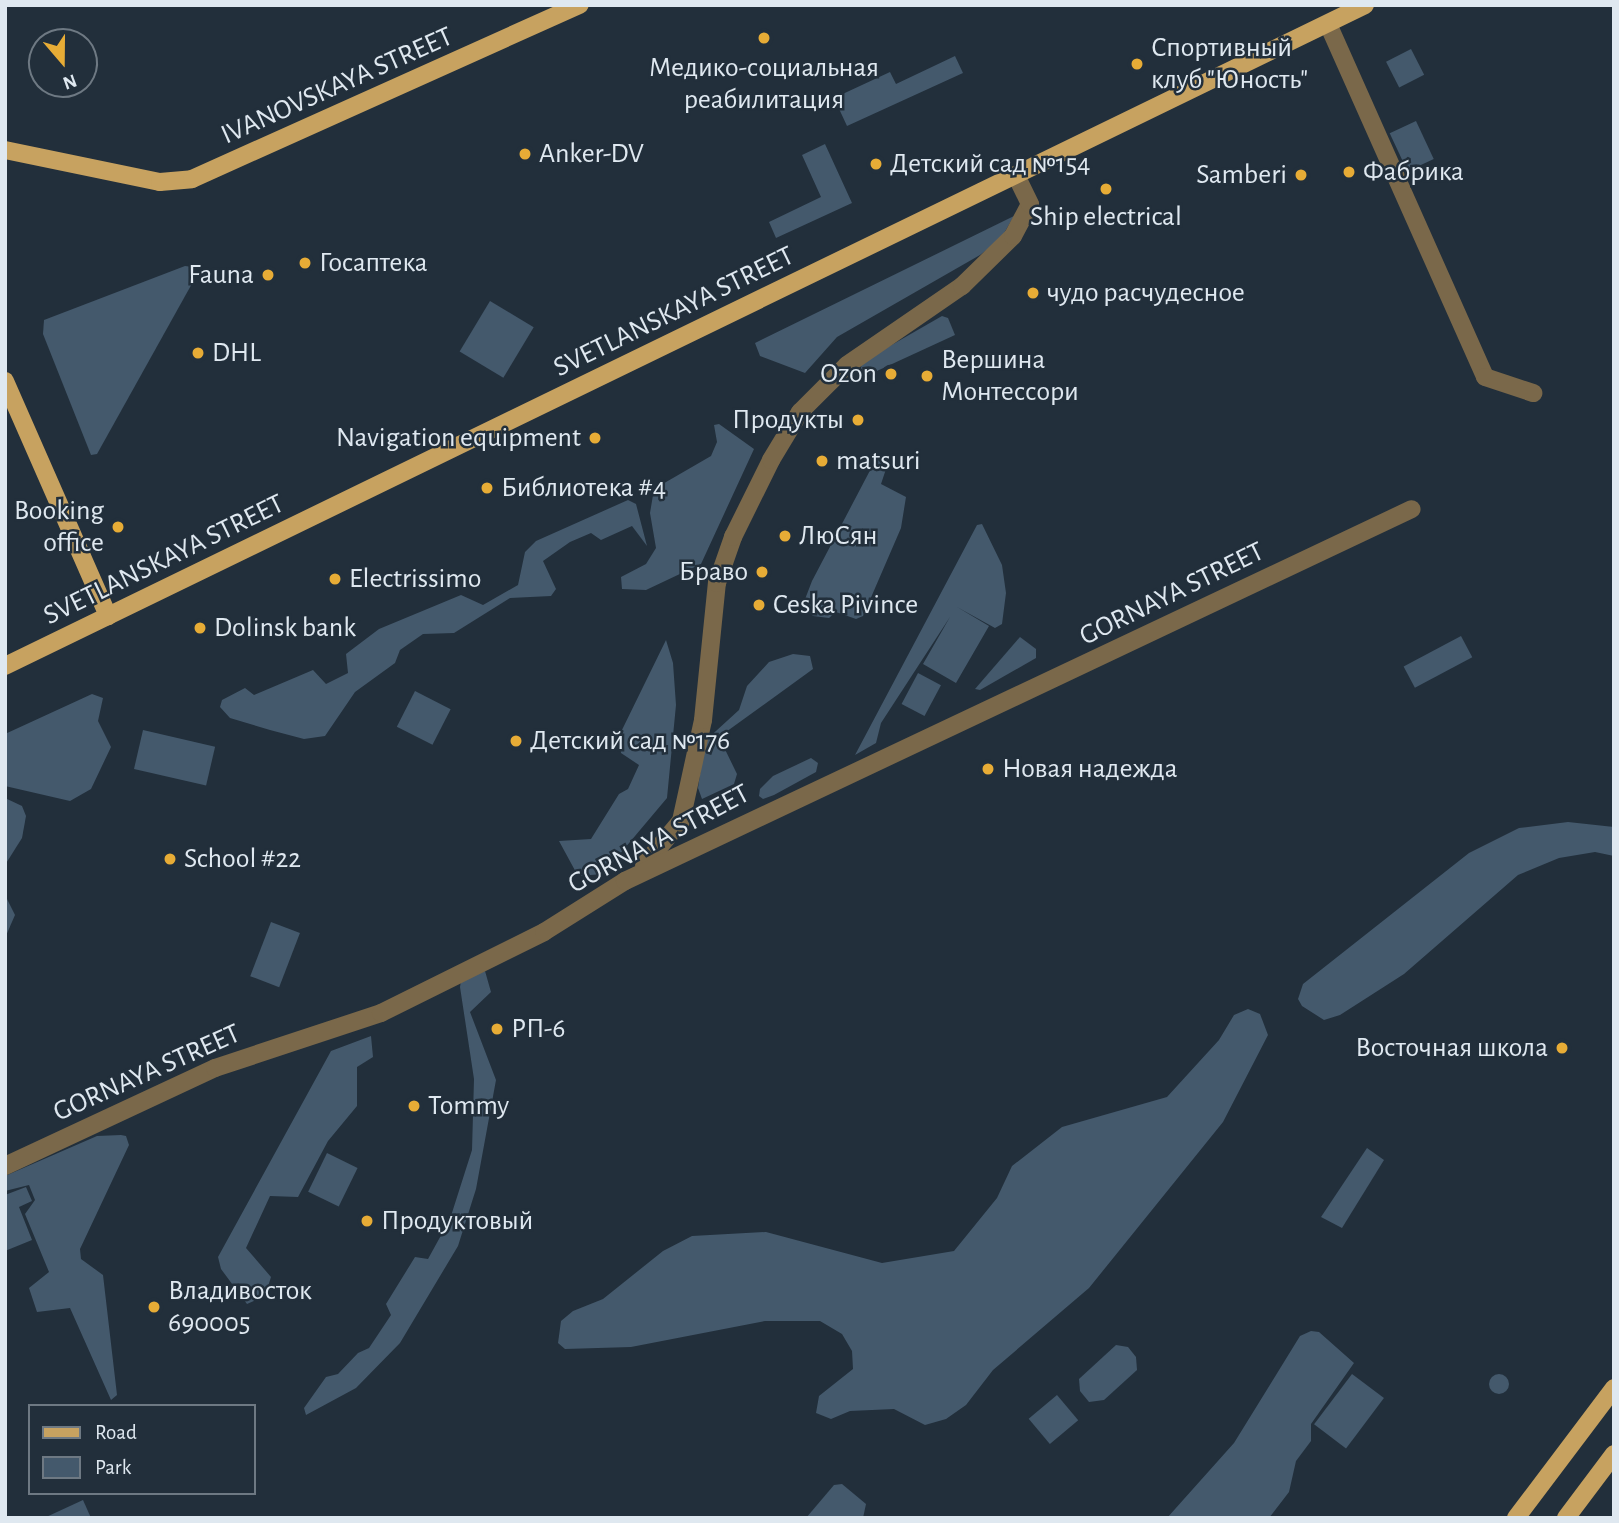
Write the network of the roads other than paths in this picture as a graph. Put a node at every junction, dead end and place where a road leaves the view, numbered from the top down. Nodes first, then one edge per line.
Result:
1 (580, 5) edge
2 (1365, 5) edge
3 (1328, 24) junction
4 (5, 150) edge
5 (1016, 175) junction
6 (5, 381) edge
7 (1533, 393) dead end
8 (1412, 509) dead end
9 (108, 616) junction
10 (5, 666) edge
11 (625, 881) junction
12 (5, 1167) edge
13 (1614, 1388) edge
14 (1614, 1454) edge
15 (1516, 1518) edge
16 (1566, 1518) edge

1 - 4 main road, IVANOVSKAYA STREET
2 - 3 main road, SVETLANSKAYA STREET
3 - 5 main road, SVETLANSKAYA STREET
3 - 7 street
5 - 9 main road, SVETLANSKAYA STREET
5 - 11 street
6 - 9 main road
8 - 11 street, GORNAYA STREET
9 - 10 main road, SVETLANSKAYA STREET
11 - 12 street, GORNAYA STREET
13 - 15 main road
14 - 16 main road

